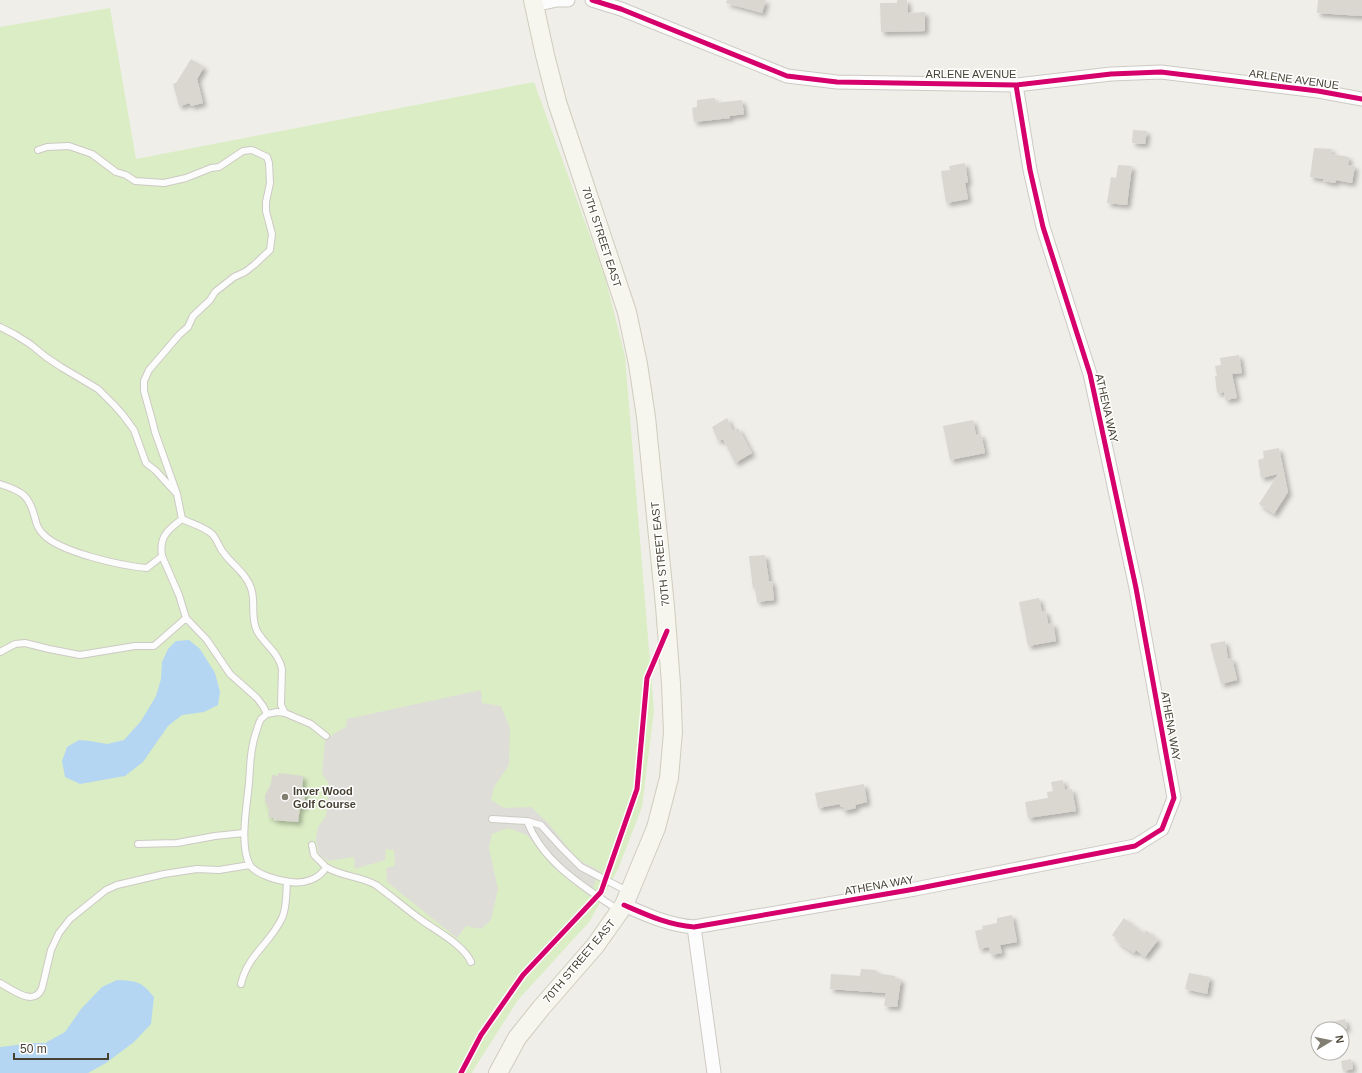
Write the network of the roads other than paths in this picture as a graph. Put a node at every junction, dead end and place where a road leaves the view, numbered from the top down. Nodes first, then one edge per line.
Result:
1 (568, 0) edge
2 (592, 0) edge
3 (534, 2) edge
4 (1016, 85) junction
5 (1362, 99) edge
6 (38, 150) dead end
7 (0, 328) edge
8 (0, 484) edge
9 (177, 494) junction
10 (182, 519) junction
11 (162, 556) junction
12 (186, 618) junction
13 (0, 652) edge
14 (285, 713) junction
15 (267, 714) junction
16 (326, 736) dead end
17 (492, 819) dead end
18 (527, 821) junction
19 (244, 833) junction
20 (138, 844) dead end
21 (312, 846) dead end
22 (250, 865) junction
23 (326, 868) junction
24 (287, 882) junction
25 (625, 903) junction
26 (694, 928) junction
27 (471, 962) dead end
28 (0, 983) edge
29 (241, 984) dead end
30 (498, 1073) edge
31 (714, 1073) edge

1 - 3 street
2 - 4 street, ARLENE AVENUE
3 - 25 main road, 70TH STREET EAST
4 - 5 street, ARLENE AVENUE
4 - 26 street, ATHENA WAY
6 - 9 lane
7 - 9 lane
8 - 11 lane
9 - 10 lane
10 - 11 lane
10 - 14 lane
11 - 12 lane
12 - 13 lane
12 - 15 lane
14 - 15 lane
14 - 16 lane
15 - 19 lane
17 - 18 lane
18 - 25 lane
18 - 25 lane
19 - 20 lane
19 - 22 lane
21 - 23 lane
22 - 24 lane
22 - 28 lane
23 - 24 lane
23 - 27 lane
24 - 29 lane
25 - 26 street, ATHENA WAY
25 - 30 main road, 70TH STREET EAST
26 - 31 street

